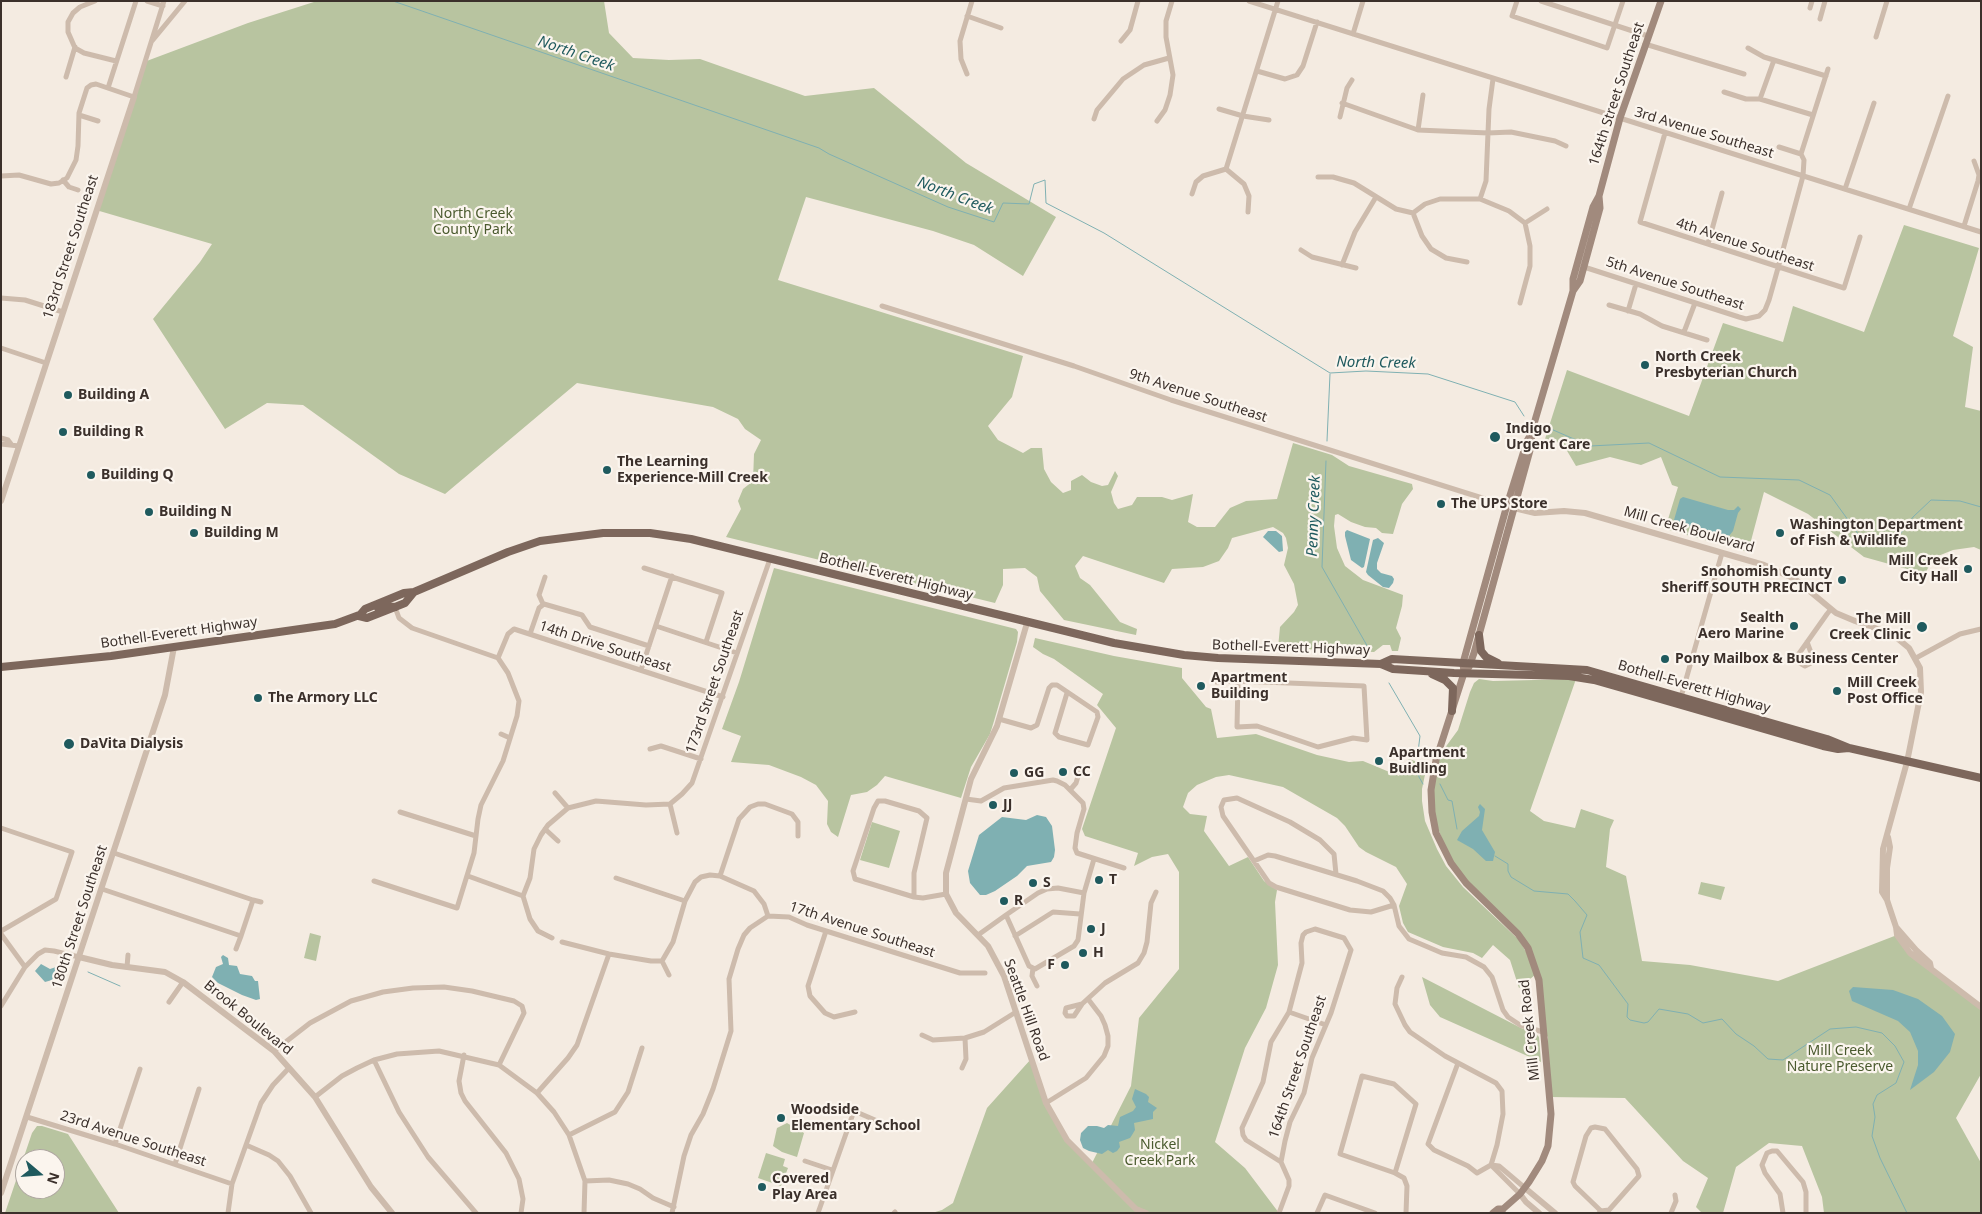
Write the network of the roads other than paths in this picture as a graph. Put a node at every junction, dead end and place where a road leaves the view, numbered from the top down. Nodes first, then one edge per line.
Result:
1 (95, 1) edge
2 (136, 1) edge
3 (147, 1) edge
4 (185, 1) edge
5 (972, 1) edge
6 (1138, 1) edge
7 (1172, 1) edge
8 (1249, 1) edge
9 (1278, 1) edge
10 (1364, 1) edge
11 (1517, 1) edge
12 (1541, 1) edge
13 (1623, 1) edge
14 (1661, 1) edge
15 (1812, 1) edge
16 (1825, 1) edge
17 (1887, 1) edge
18 (164, 4) edge
19 (1810, 8) dead end
20 (1275, 10) junction
21 (967, 16) junction
22 (1820, 19) dead end
23 (1316, 22) junction
24 (1615, 24) junction
25 (1001, 28) dead end
26 (1352, 34) junction
27 (1648, 36) junction
28 (1876, 38) dead end
29 (1121, 40) dead end
30 (150, 43) junction
31 (1645, 44) junction
32 (75, 47) junction
33 (1748, 48) dead end
34 (1169, 58) junction
35 (1774, 60) junction
36 (116, 61) junction
37 (1828, 69) dead end
38 (1257, 71) junction
39 (967, 74) dead end
40 (1744, 74) dead end
41 (1826, 76) junction
42 (66, 77) dead end
43 (1493, 79) junction
44 (1352, 80) dead end
45 (108, 88) junction
46 (1724, 92) dead end
47 (1423, 95) dead end
48 (1948, 96) dead end
49 (134, 97) junction
50 (1760, 98) junction
51 (1342, 103) junction
52 (1874, 103) dead end
53 (1219, 109) dead end
54 (79, 115) junction
55 (1813, 115) junction
56 (1243, 116) junction
57 (1340, 117) dead end
58 (1620, 118) junction
59 (1094, 119) dead end
60 (1269, 120) dead end
61 (98, 121) dead end
62 (1156, 122) dead end
63 (1418, 130) junction
64 (1488, 133) junction
65 (1665, 133) junction
66 (1566, 146) dead end
67 (1779, 147) dead end
68 (1801, 154) junction
69 (1974, 161) dead end
70 (1226, 169) junction
71 (1, 176) edge
72 (1804, 176) junction
73 (1318, 177) dead end
74 (65, 179) junction
75 (1845, 189) junction
76 (78, 190) dead end
77 (1722, 193) dead end
78 (1192, 194) dead end
79 (1599, 196) junction
80 (1376, 197) junction
81 (1480, 199) junction
82 (1547, 209) dead end
83 (1909, 209) junction
84 (1248, 212) dead end
85 (1413, 213) junction
86 (1525, 223) junction
87 (1964, 226) junction
88 (1981, 232) edge
89 (1860, 237) dead end
90 (1708, 244) junction
91 (1301, 250) dead end
92 (1467, 262) dead end
93 (1342, 265) junction
94 (1584, 267) junction
95 (1356, 268) dead end
96 (1778, 268) junction
97 (1636, 284) junction
98 (1573, 291) junction
99 (1, 298) edge
100 (1520, 303) dead end
101 (1695, 303) junction
102 (1609, 305) dead end
103 (882, 306) dead end
104 (1628, 311) junction
105 (63, 312) junction
106 (1684, 332) junction
107 (1707, 340) dead end
108 (1, 348) edge
109 (46, 363) junction
110 (1, 438) edge
111 (1, 444) edge
112 (11, 444) junction
113 (19, 446) junction
114 (1, 501) edge
115 (1511, 507) junction
116 (1722, 553) junction
117 (770, 559) junction
118 (644, 568) dead end
119 (672, 576) junction
120 (545, 577) dead end
121 (414, 592) junction
122 (543, 604) junction
123 (395, 607) junction
124 (1831, 609) junction
125 (359, 616) junction
126 (1028, 623) junction
127 (656, 626) junction
128 (1981, 629) edge
129 (530, 634) junction
130 (1479, 635) junction
131 (706, 642) junction
132 (1807, 642) dead end
133 (649, 646) junction
134 (174, 647) junction
135 (737, 653) junction
136 (498, 658) junction
137 (1916, 658) junction
138 (1467, 663) junction
139 (1381, 664) junction
140 (1502, 665) junction
141 (1, 668) edge
142 (642, 670) junction
143 (1423, 671) junction
144 (1464, 673) junction
145 (1238, 681) junction
146 (1216, 682) dead end
147 (1066, 693) junction
148 (723, 697) junction
149 (1681, 701) junction
150 (1452, 711) junction
151 (1000, 719) junction
152 (501, 734) dead end
153 (510, 738) junction
154 (1848, 748) junction
155 (650, 749) dead end
156 (701, 759) junction
157 (1907, 762) junction
158 (1079, 773) dead end
159 (1981, 778) edge
160 (1070, 790) junction
161 (555, 793) dead end
162 (966, 798) junction
163 (670, 804) junction
164 (568, 808) junction
165 (400, 812) dead end
166 (1, 828) edge
167 (545, 829) junction
168 (676, 833) dead end
169 (476, 836) junction
170 (798, 836) dead end
171 (558, 841) dead end
172 (114, 853) junction
173 (1094, 859) junction
174 (1254, 861) junction
175 (1124, 868) dead end
176 (1336, 874) junction
177 (468, 876) junction
178 (720, 876) junction
179 (616, 878) dead end
180 (374, 881) dead end
181 (102, 890) junction
182 (1084, 892) junction
183 (1156, 892) dead end
184 (946, 894) junction
185 (523, 896) junction
186 (914, 897) junction
187 (253, 900) junction
188 (685, 901) junction
189 (261, 902) dead end
190 (1394, 905) junction
191 (1080, 914) junction
192 (1006, 915) junction
193 (768, 916) junction
194 (826, 931) junction
195 (1, 932) edge
196 (978, 935) junction
197 (240, 936) junction
198 (1015, 936) junction
199 (552, 938) dead end
200 (562, 942) dead end
201 (236, 949) dead end
202 (609, 954) junction
203 (128, 955) dead end
204 (79, 957) junction
205 (662, 960) junction
206 (25, 967) junction
207 (127, 967) junction
208 (1033, 968) junction
209 (985, 973) dead end
210 (669, 975) dead end
211 (1402, 977) dead end
212 (183, 982) junction
213 (1037, 986) dead end
214 (1088, 999) junction
215 (169, 1002) dead end
216 (1082, 1004) dead end
217 (1, 1006) edge
218 (1981, 1007) edge
219 (855, 1012) dead end
220 (1016, 1012) junction
221 (1289, 1012) junction
222 (1326, 1025) junction
223 (1543, 1032) junction
224 (922, 1035) dead end
225 (965, 1038) junction
226 (642, 1048) dead end
227 (274, 1051) junction
228 (464, 1055) junction
229 (374, 1060) junction
230 (1458, 1063) junction
231 (499, 1065) junction
232 (289, 1068) junction
233 (962, 1068) dead end
234 (140, 1069) dead end
235 (199, 1089) dead end
236 (537, 1093) junction
237 (315, 1096) junction
238 (1046, 1103) junction
239 (27, 1117) junction
240 (882, 1123) dead end
241 (569, 1135) junction
242 (115, 1144) junction
243 (246, 1145) junction
244 (805, 1161) dead end
245 (1281, 1162) junction
246 (174, 1164) junction
247 (1491, 1165) junction
248 (832, 1170) junction
249 (1395, 1173) junction
250 (585, 1181) junction
251 (232, 1184) junction
252 (1523, 1191) junction
253 (1, 1193) edge
254 (1675, 1194) dead end
255 (673, 1210) edge
256 (1502, 1211) edge
257 (309, 1212) edge
258 (1601, 1212) edge
259 (228, 1213) edge
260 (392, 1213) edge
261 (476, 1213) edge
262 (521, 1213) edge
263 (584, 1213) edge
264 (818, 1213) edge
265 (1146, 1213) edge
266 (1280, 1213) edge
267 (1317, 1213) edge
268 (1375, 1213) edge
269 (1406, 1213) edge
270 (1493, 1213) edge
271 (1539, 1213) edge
272 (1554, 1213) edge
273 (1671, 1213) edge
274 (1783, 1213) edge
275 (1806, 1213) edge

1 - 32 street
2 - 36 street
3 - 18 street
4 - 30 street
5 - 21 street
6 - 29 street
7 - 34 street
8 - 20 street, 3rd Avenue Southeast
9 - 20 street
10 - 26 street
11 - 24 street
12 - 24 street
13 - 24 street
14 - 27 main road, 164th Street Southeast
15 - 19 street
16 - 22 street
17 - 28 street
18 - 30 street, 183rd Street Southeast
20 - 23 street, 3rd Avenue Southeast
20 - 38 street
21 - 25 street
21 - 39 street
23 - 26 street, 3rd Avenue Southeast
23 - 38 street
24 - 27 street
26 - 43 street, 3rd Avenue Southeast
27 - 31 main road, 164th Street Southeast
30 - 49 street, 183rd Street Southeast
31 - 40 street
31 - 58 main road, 164th Street Southeast
32 - 36 street
32 - 42 street
33 - 35 street
34 - 59 street
34 - 62 street
35 - 41 street
35 - 50 street
36 - 45 street
37 - 41 street
38 - 56 street
41 - 55 street
43 - 58 street, 3rd Avenue Southeast
43 - 64 street
44 - 51 street
45 - 49 street
45 - 54 street
46 - 50 street
47 - 63 street
48 - 83 street
49 - 105 street, 183rd Street Southeast
50 - 55 street
51 - 57 street
51 - 63 street
52 - 75 street
53 - 56 street
54 - 61 street
54 - 74 street
55 - 68 street
56 - 60 street
56 - 70 street
58 - 65 street, 3rd Avenue Southeast
58 - 79 main road, 164th Street Southeast
63 - 64 street
64 - 66 street
64 - 81 street
65 - 72 street, 3rd Avenue Southeast
65 - 90 street, 4th Avenue Southeast
67 - 68 street
68 - 72 street
69 - 87 street
70 - 78 street
70 - 84 street
71 - 74 street
72 - 75 street, 3rd Avenue Southeast
72 - 96 street
73 - 80 street
74 - 76 street
75 - 83 street, 3rd Avenue Southeast
77 - 90 street
79 - 94 main road, 164th Street Southeast
79 - 98 main road, 164th Street Southeast
80 - 85 street
80 - 93 street
81 - 85 street
81 - 86 street
82 - 86 street
83 - 87 street, 3rd Avenue Southeast
85 - 92 street
86 - 100 street
87 - 88 street, 3rd Avenue Southeast
89 - 96 street, 4th Avenue Southeast
90 - 96 street, 4th Avenue Southeast
91 - 93 street
93 - 95 street
94 - 97 street, 5th Avenue Southeast
94 - 98 main road, 164th Street Southeast
96 - 101 street, 5th Avenue Southeast
97 - 101 street, 5th Avenue Southeast
97 - 104 street
98 - 115 main road, 164th Street Southeast
99 - 105 street
101 - 106 street
102 - 104 street
103 - 115 street, 9th Avenue Southeast
104 - 106 street
105 - 109 street, 183rd Street Southeast
106 - 107 street
108 - 109 street
109 - 113 street, 183rd Street Southeast
110 - 112 street
111 - 112 street
112 - 113 street
113 - 114 street, 183rd Street Southeast
115 - 116 street, Mill Creek Boulevard
115 - 130 main road, 164th Street Southeast
115 - 138 main road, 164th Street Southeast
116 - 124 street, Mill Creek Boulevard
116 - 149 street
117 - 121 main road, Bothell-Everett Highway
117 - 126 main road, Bothell-Everett Highway
117 - 135 street, 173rd Street Southeast
118 - 119 street
119 - 127 street
119 - 131 street
120 - 122 street
121 - 123 main road, Bothell-Everett Highway
121 - 125 main road, Bothell-Everett Highway
122 - 129 street
122 - 133 street
123 - 125 main road, Bothell-Everett Highway
123 - 136 street
124 - 132 street
124 - 137 street, Mill Creek Boulevard
125 - 134 main road, Bothell-Everett Highway
126 - 139 main road, Bothell-Everett Highway
126 - 151 street
127 - 131 street
127 - 133 street
128 - 137 street
129 - 136 street, 14th Drive Southeast
129 - 142 street, 14th Drive Southeast
130 - 138 main road, 164th Street Southeast
130 - 140 main road
131 - 135 street
133 - 142 street
134 - 141 main road, Bothell-Everett Highway
134 - 172 street, 180th Street Southeast
135 - 148 street, 173rd Street Southeast
136 - 153 street
137 - 157 street
138 - 139 main road, Bothell-Everett Highway
138 - 140 main road, Bothell-Everett Highway
138 - 144 main road, Mill Creek Road
139 - 143 main road, Bothell-Everett Highway
140 - 149 main road, Bothell-Everett Highway
142 - 148 street, 14th Drive Southeast
143 - 144 main road, Bothell-Everett Highway
143 - 150 main road
144 - 149 main road, Bothell-Everett Highway
144 - 150 main road, Mill Creek Road
145 - 145 street
145 - 146 street
147 - 147 street
147 - 151 street
148 - 156 street, 173rd Street Southeast
149 - 154 main road, Bothell-Everett Highway
149 - 154 main road, Bothell-Everett Highway
150 - 223 main road, Mill Creek Road
151 - 162 street
152 - 153 street
153 - 169 street
154 - 157 main road, Bothell-Everett Highway
155 - 156 street
156 - 163 street, 173rd Street Southeast
157 - 159 main road, Bothell-Everett Highway
157 - 218 street
158 - 160 street
160 - 162 street
160 - 173 street
161 - 164 street
162 - 184 street
163 - 164 street
163 - 168 street
164 - 167 street
165 - 169 street
166 - 195 street
167 - 171 street
167 - 185 street
169 - 177 street
170 - 178 street
172 - 181 street, 180th Street Southeast
172 - 187 street
173 - 175 street
173 - 182 street
174 - 176 street
174 - 176 street
174 - 190 street
176 - 190 street
177 - 180 street
177 - 185 street
178 - 188 street
178 - 193 street, 17th Avenue Southeast
179 - 188 street
181 - 197 street
181 - 204 street, 180th Street Southeast
182 - 191 street
182 - 192 street
183 - 214 street
184 - 186 street
184 - 196 street, Seattle Hill Road
185 - 199 street
186 - 186 street
187 - 189 street
187 - 197 street
188 - 205 street
190 - 223 street
191 - 198 street
191 - 208 street
192 - 196 street
192 - 198 street
193 - 194 street, 17th Avenue Southeast
193 - 255 street
194 - 209 street, 17th Avenue Southeast
194 - 219 street
195 - 206 street
196 - 220 street, Seattle Hill Road
197 - 201 street
198 - 208 street
200 - 202 street
202 - 205 street
202 - 236 street
203 - 207 street
204 - 206 street
204 - 207 street, Brook Boulevard
204 - 239 street, 180th Street Southeast
205 - 210 street
206 - 217 street
207 - 212 street, Brook Boulevard
208 - 213 street
211 - 230 street
212 - 215 street
212 - 227 street, Brook Boulevard
214 - 216 street
214 - 238 street
220 - 225 street
220 - 238 street, Seattle Hill Road
221 - 222 street
221 - 222 street, 164th Street Southeast
221 - 245 street
222 - 245 street, 164th Street Southeast
223 - 252 main road, Mill Creek Road
224 - 225 street
225 - 233 street
226 - 241 street
227 - 231 street
227 - 232 street, Brook Boulevard
228 - 229 street
228 - 231 street
228 - 262 street
229 - 237 street
229 - 261 street
230 - 247 street
230 - 247 street
231 - 236 street
232 - 237 street, Brook Boulevard
232 - 243 street
234 - 242 street
235 - 246 street
236 - 241 street
237 - 260 street, Brook Boulevard
238 - 265 street, Seattle Hill Road
239 - 242 street, 23rd Avenue Southeast
239 - 253 street, 180th Street Southeast
240 - 248 street
241 - 250 street
242 - 246 street, 23rd Avenue Southeast
243 - 251 street
243 - 257 street
244 - 248 street
245 - 266 street
246 - 251 street, 23rd Avenue Southeast
247 - 252 street
248 - 264 street
249 - 249 street
249 - 269 street
250 - 255 street
250 - 263 street
251 - 259 street
252 - 256 main road, Mill Creek Road
252 - 271 street
252 - 272 street
254 - 273 street
256 - 270 main road, Mill Creek Road
258 - 258 street
267 - 268 street
274 - 275 street

